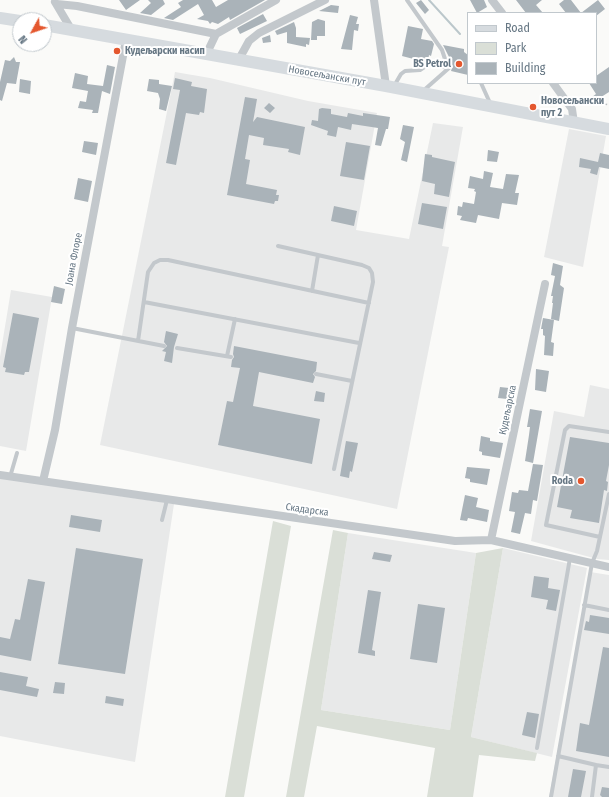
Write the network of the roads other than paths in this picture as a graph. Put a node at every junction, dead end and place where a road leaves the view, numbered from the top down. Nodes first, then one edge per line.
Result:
1 (85, 0) edge
2 (276, 0) edge
3 (325, 0) edge
4 (374, 0) edge
5 (407, 0) edge
6 (492, 0) edge
7 (55, 2) edge
8 (77, 6) junction
9 (501, 12) edge
10 (0, 18) edge
11 (12, 20) edge
12 (52, 25) edge
13 (71, 29) junction
14 (216, 34) junction
15 (126, 40) junction
16 (206, 55) junction
17 (238, 61) junction
18 (448, 68) junction
19 (481, 84) edge
20 (554, 84) edge
21 (389, 87) junction
22 (420, 94) junction
23 (492, 107) junction
24 (574, 123) junction
25 (609, 129) edge
26 (278, 246) dead end
27 (318, 255) junction
28 (545, 284) dead end
29 (312, 291) junction
30 (144, 302) junction
31 (369, 303) junction
32 (235, 319) junction
33 (72, 328) junction
34 (138, 341) junction
35 (360, 343) junction
36 (164, 346) dead end
37 (177, 348) dead end
38 (316, 374) dead end
39 (352, 381) junction
40 (609, 432) edge
41 (17, 453) dead end
42 (334, 469) dead end
43 (0, 475) edge
44 (10, 476) junction
45 (43, 481) junction
46 (609, 494) edge
47 (167, 500) junction
48 (162, 520) dead end
49 (600, 538) junction
50 (491, 540) junction
51 (570, 558) junction
52 (592, 563) junction
53 (609, 567) edge
54 (584, 605) junction
55 (609, 610) edge
56 (537, 748) dead end
57 (558, 756) junction
58 (596, 765) junction
59 (609, 767) edge
60 (551, 797) edge
61 (592, 797) edge

1 - 8 street
2 - 14 street
3 - 17 street
4 - 21 street
5 - 18 lane
6 - 9 street
7 - 8 street
7 - 13 street
8 - 14 street
10 - 11 main road
12 - 13 main road, Новосељански пут
13 - 15 main road, Новосељански пут
14 - 16 street
15 - 16 main road, Новосељански пут
15 - 33 street, Јоана Флоре
16 - 17 main road, Новосељански пут
17 - 21 main road, Новосељански пут
18 - 21 lane
18 - 22 lane
19 - 23 lane
20 - 24 street
21 - 22 main road, Новосељански пут
22 - 23 main road, Новосељански пут
23 - 24 main road, Новосељански пут
24 - 25 main road, Новосељански пут
26 - 27 lane
27 - 29 lane
27 - 31 lane
28 - 50 street, Кудељарска
29 - 30 lane
29 - 31 lane
30 - 32 lane
30 - 34 lane
31 - 35 lane
32 - 35 lane
32 - 37 lane
33 - 34 lane
33 - 45 street, Јоана Флоре
34 - 36 lane
35 - 39 lane
38 - 39 lane
39 - 42 lane
40 - 49 lane
41 - 44 lane
43 - 44 street, Скадарска
44 - 45 street, Скадарска
45 - 47 street, Скадарска
46 - 49 lane
47 - 48 lane
47 - 50 street, Скадарска
49 - 52 lane
50 - 51 street, Скадарска
51 - 52 street, Скадарска
51 - 56 lane
52 - 53 street, Скадарска
52 - 54 lane
54 - 55 lane
54 - 57 lane
57 - 58 lane
57 - 60 lane
58 - 59 lane
58 - 61 lane

